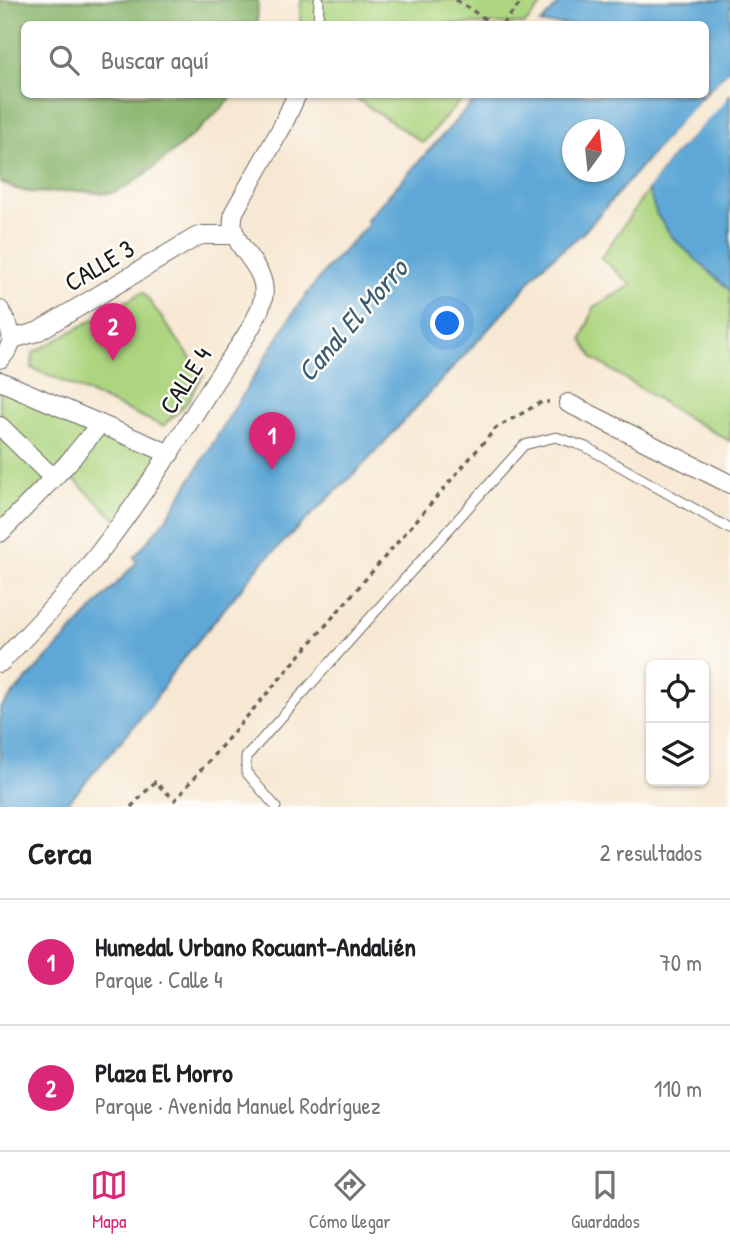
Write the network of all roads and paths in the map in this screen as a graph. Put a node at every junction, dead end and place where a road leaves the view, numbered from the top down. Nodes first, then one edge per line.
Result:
1 (318, 0) edge
2 (456, 0) edge
3 (523, 0) edge
4 (318, 21) edge
5 (488, 21) edge
6 (506, 21) edge
7 (295, 98) edge
8 (236, 236) junction
9 (0, 310) edge
10 (12, 340) junction
11 (0, 359) edge
12 (0, 381) edge
13 (568, 404) joint
14 (100, 424) junction
15 (0, 426) edge
16 (170, 454) junction
17 (53, 478) junction
18 (730, 484) edge
19 (730, 529) edge
20 (0, 533) edge
21 (0, 663) edge
22 (131, 807) edge
23 (276, 807) edge

1 - 4 lane
2 - 5 path
3 - 6 path
7 - 8 street
8 - 10 street, CALLE 3
8 - 16 street, CALLE 4
9 - 10 street
10 - 11 street
12 - 14 street
13 - 18 street
13 - 22 path
14 - 16 street
14 - 17 street
15 - 17 street
16 - 21 street, CALLE 4
17 - 20 street
19 - 23 lane

